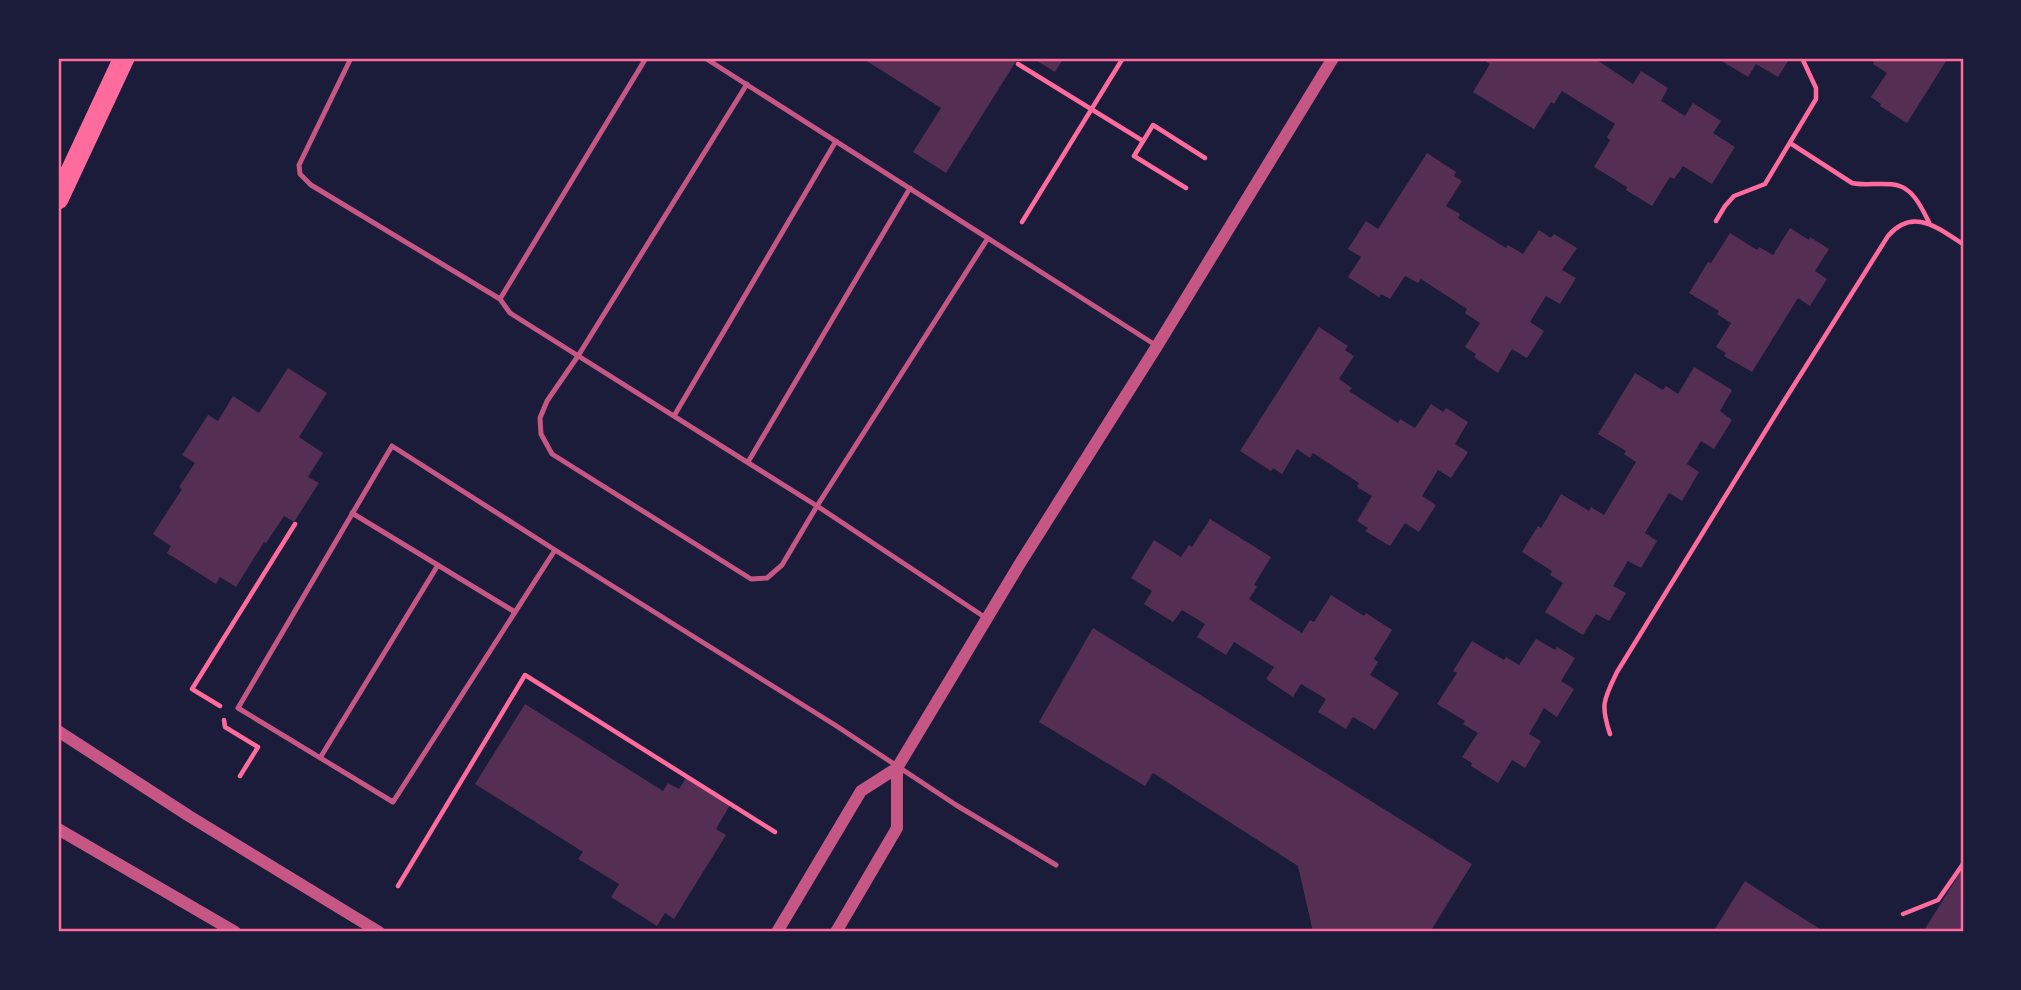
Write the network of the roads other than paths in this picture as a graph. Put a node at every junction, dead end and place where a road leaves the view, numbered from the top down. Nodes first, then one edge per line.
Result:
1 (124, 58) edge
2 (351, 58) edge
3 (646, 58) edge
4 (705, 58) edge
5 (1333, 58) edge
6 (747, 84) junction
7 (836, 141) junction
8 (910, 188) junction
9 (58, 200) edge
10 (988, 238) junction
11 (500, 299) junction
12 (1157, 346) junction
13 (579, 356) junction
14 (674, 416) junction
15 (748, 462) junction
16 (817, 506) junction
17 (352, 513) junction
18 (555, 550) junction
19 (438, 565) junction
20 (515, 612) junction
21 (987, 618) junction
22 (58, 731) edge
23 (320, 758) junction
24 (897, 768) junction
25 (58, 829) edge
26 (1056, 865) dead end
27 (235, 932) edge
28 (379, 932) edge
29 (777, 932) edge
30 (836, 932) edge

1 - 9 highway
2 - 11 lane
3 - 11 lane
4 - 6 lane
5 - 12 street
6 - 7 lane
6 - 13 lane
7 - 8 lane
7 - 14 lane
8 - 10 lane
8 - 15 lane
10 - 12 lane
10 - 16 lane
11 - 13 lane
12 - 21 street
13 - 14 lane
13 - 16 lane
14 - 15 lane
15 - 16 lane
16 - 21 lane
17 - 18 lane
17 - 19 lane
17 - 23 lane
18 - 20 lane
18 - 24 lane
19 - 20 lane
19 - 23 lane
20 - 23 lane
21 - 24 street
22 - 28 street
24 - 26 lane
24 - 29 street
24 - 30 street
25 - 27 street

